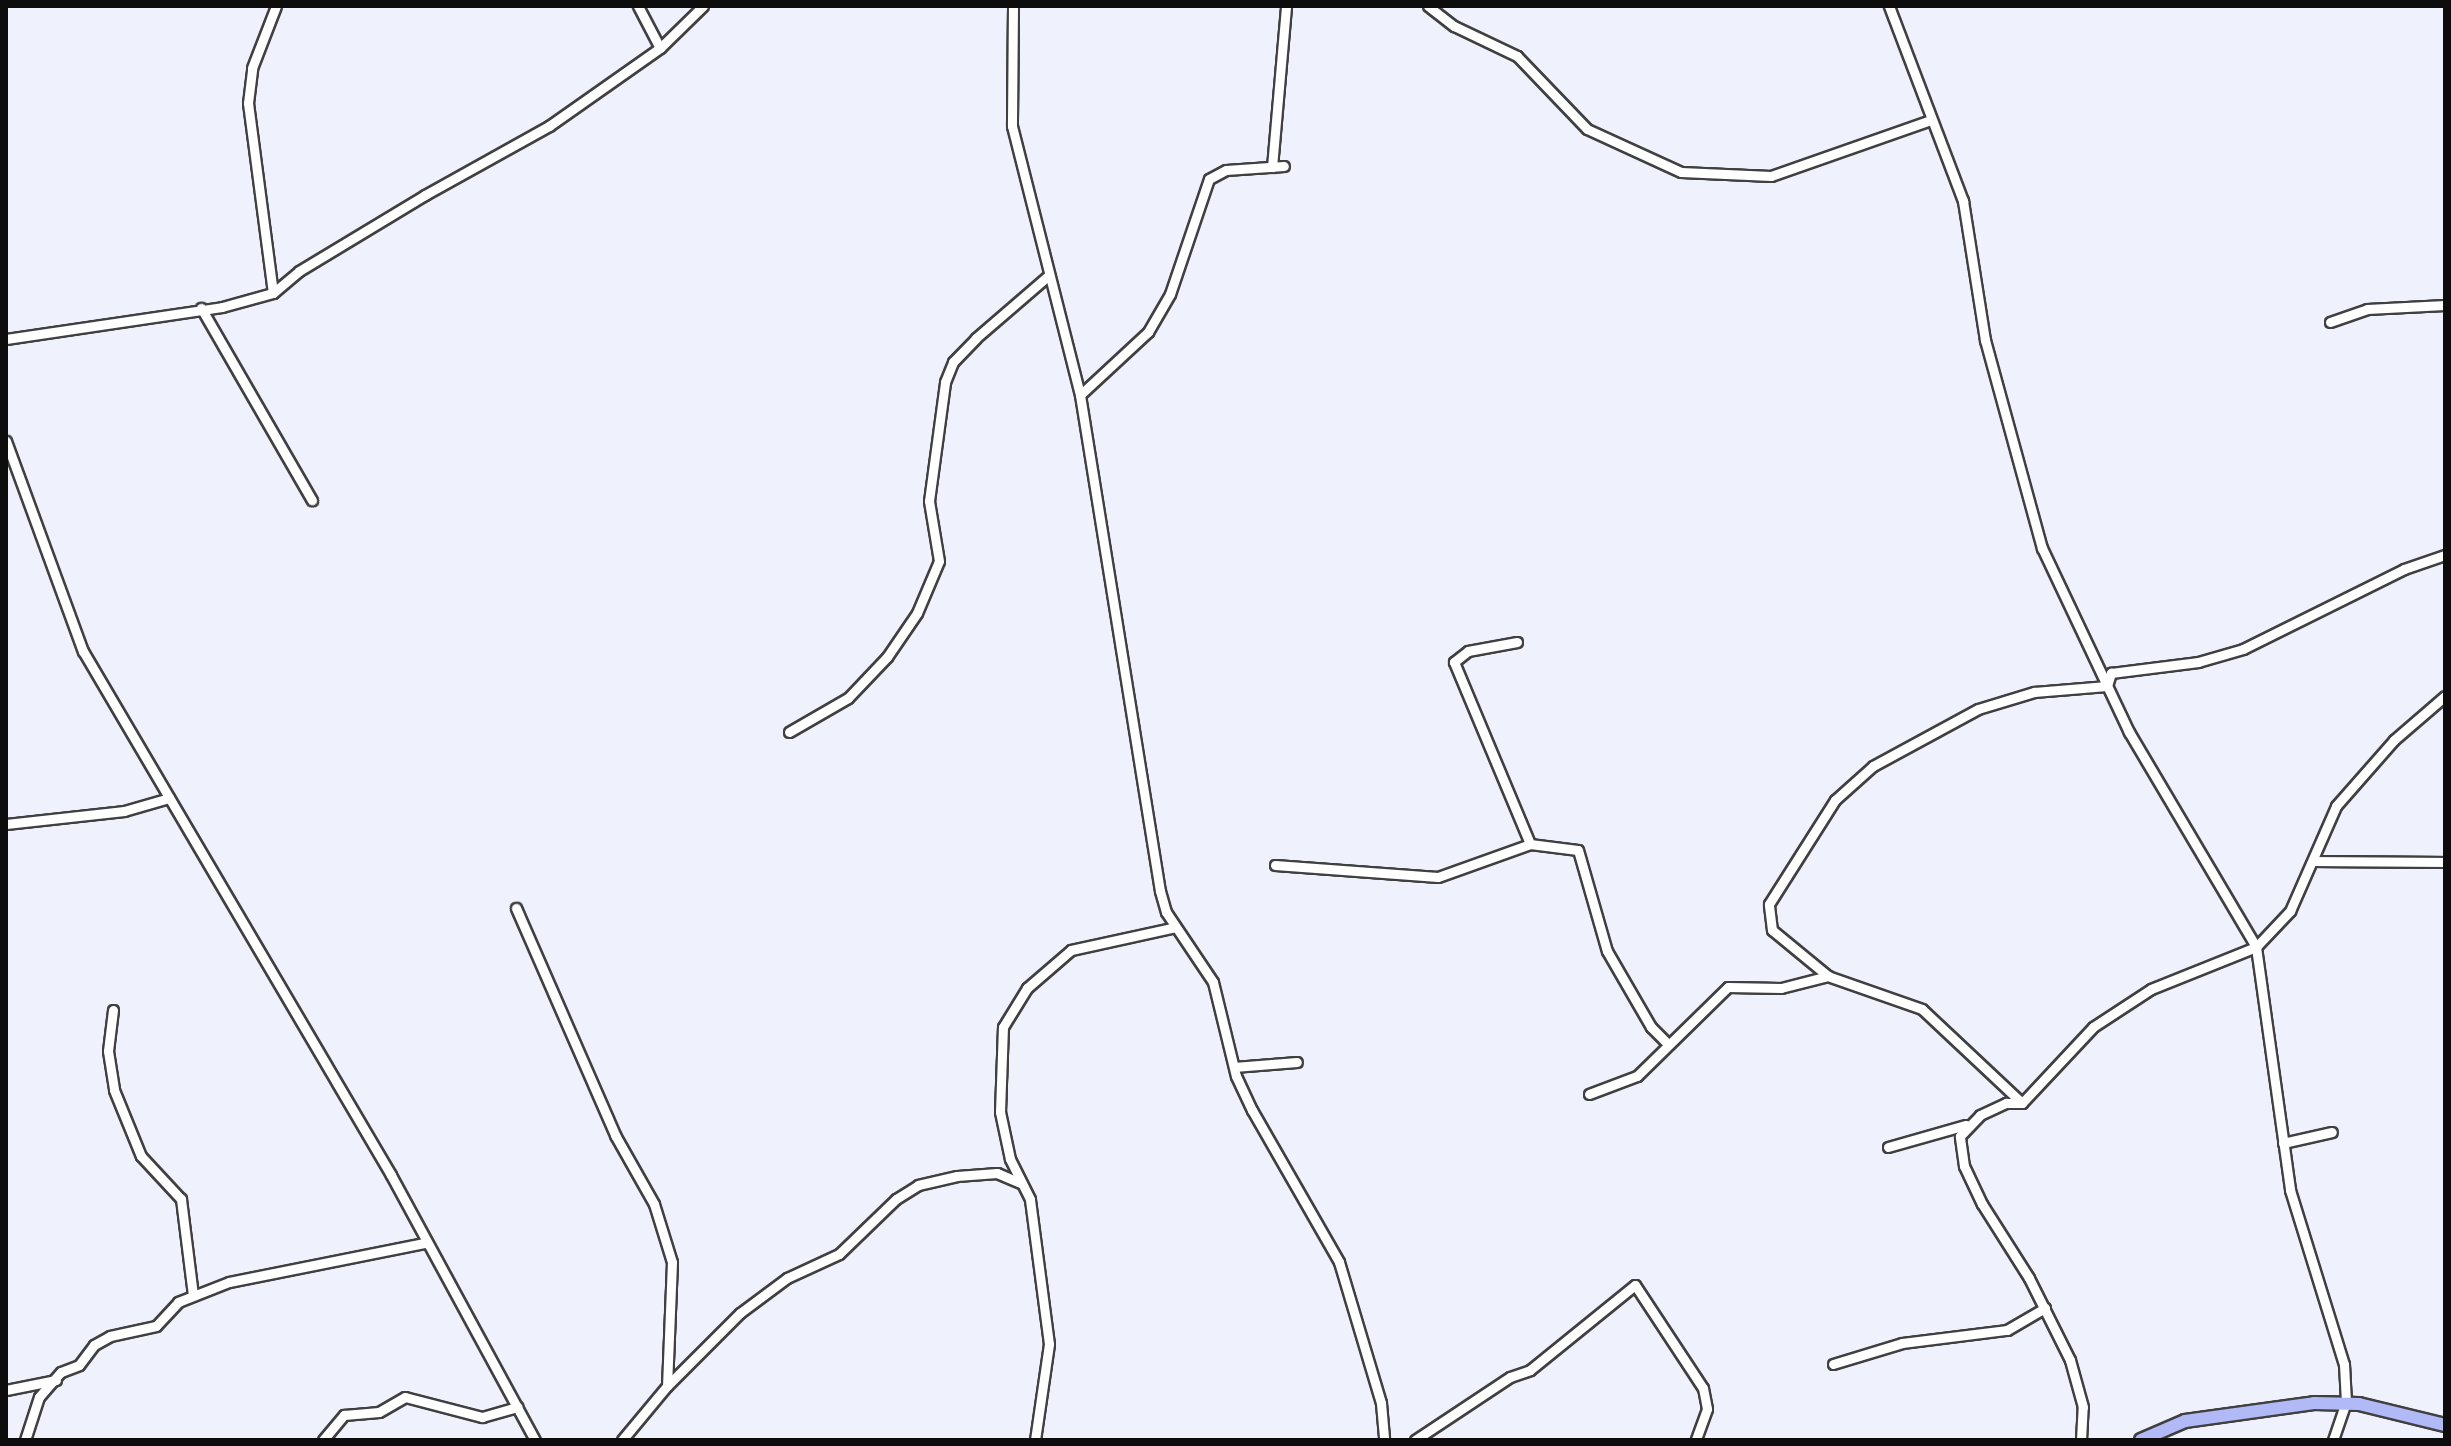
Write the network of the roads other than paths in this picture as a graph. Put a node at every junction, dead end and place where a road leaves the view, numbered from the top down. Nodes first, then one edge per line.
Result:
1 (276, 6) edge
2 (638, 6) edge
3 (703, 6) edge
4 (1013, 6) edge
5 (1286, 6) edge
6 (1428, 6) edge
7 (1889, 6) edge
8 (660, 48) junction
9 (1931, 120) junction
10 (1284, 166) dead end
11 (1272, 167) junction
12 (1049, 275) junction
13 (273, 293) junction
14 (2445, 305) edge
15 (201, 308) junction
16 (2330, 322) dead end
17 (6, 339) edge
18 (1080, 395) junction
19 (7, 445) edge
20 (312, 500) dead end
21 (2445, 555) edge
22 (1517, 642) dead end
23 (2107, 686) junction
24 (2445, 696) edge
25 (789, 732) dead end
26 (169, 798) junction
27 (6, 824) edge
28 (1530, 844) junction
29 (2314, 861) junction
30 (2445, 862) edge
31 (1275, 865) dead end
32 (516, 908) dead end
33 (1176, 927) junction
34 (2256, 947) junction
35 (1828, 976) junction
36 (113, 1010) dead end
37 (1668, 1044) junction
38 (1297, 1062) dead end
39 (1234, 1067) junction
40 (1589, 1094) dead end
41 (2022, 1103) junction
42 (1966, 1125) junction
43 (2332, 1132) dead end
44 (2283, 1143) junction
45 (1888, 1147) dead end
46 (1010, 1159) junction
47 (1010, 1175) junction
48 (1023, 1185) junction
49 (424, 1243) junction
50 (193, 1295) junction
51 (2045, 1308) junction
52 (1833, 1364) dead end
53 (56, 1380) junction
54 (33, 1384) junction
55 (667, 1386) junction
56 (6, 1390) edge
57 (39, 1397) junction
58 (2346, 1402) junction
59 (518, 1407) junction
60 (2445, 1425) edge
61 (25, 1440) edge
62 (323, 1440) edge
63 (535, 1440) edge
64 (622, 1440) edge
65 (1035, 1440) edge
66 (1384, 1440) edge
67 (1415, 1440) edge
68 (1696, 1440) edge
69 (2081, 1440) edge
70 (2141, 1440) edge
71 (2333, 1440) edge

1 - 13 street
2 - 8 street
3 - 8 street
4 - 12 street
5 - 11 street
6 - 9 street
7 - 9 street
8 - 13 street
9 - 23 street
10 - 11 street
11 - 18 street
12 - 18 street
12 - 25 street
13 - 15 street
14 - 16 street
15 - 17 street
15 - 20 street
18 - 33 street
19 - 26 street
21 - 23 street
22 - 28 street
23 - 34 street
23 - 35 street
24 - 29 street
26 - 27 street
26 - 49 street
28 - 31 street
28 - 37 street
29 - 30 street
29 - 34 street
32 - 55 street
33 - 39 street
33 - 46 street
34 - 41 street
34 - 44 street
35 - 37 street
35 - 41 street
36 - 50 street
37 - 40 street
38 - 39 street
39 - 66 street
41 - 42 street
42 - 45 street
42 - 51 street
43 - 44 street
44 - 58 street
46 - 47 street
46 - 48 street
47 - 48 street
47 - 55 street
48 - 65 street
49 - 50 street
49 - 59 street
50 - 53 street
51 - 52 street
51 - 69 street
53 - 54 street
53 - 57 street
54 - 56 street
54 - 57 street
55 - 64 street
57 - 61 street
58 - 60 street
58 - 70 street
58 - 71 street
59 - 62 street
59 - 63 street
67 - 68 street

